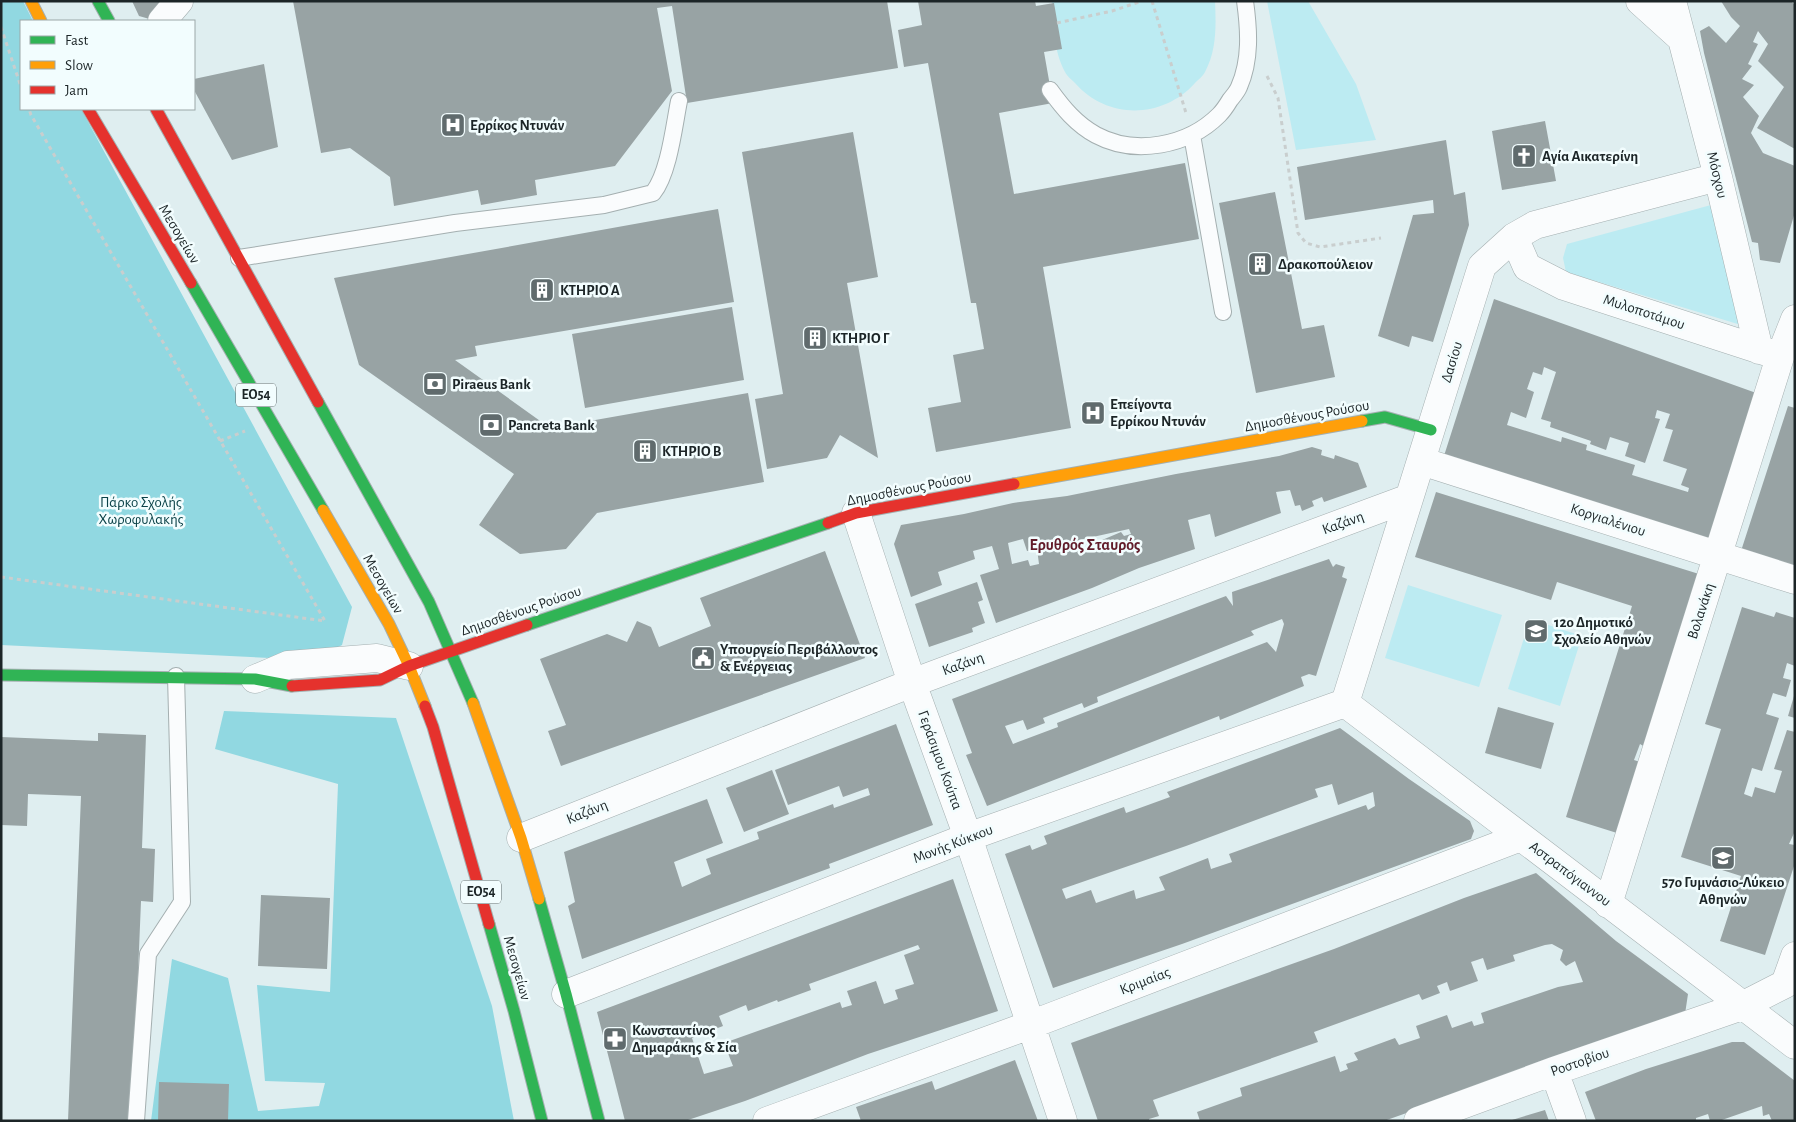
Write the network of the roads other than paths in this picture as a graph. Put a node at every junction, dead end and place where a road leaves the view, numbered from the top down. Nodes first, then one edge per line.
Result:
1 (31, 1) edge
2 (98, 1) edge
3 (179, 1) edge
4 (1245, 1) edge
5 (1640, 1) edge
6 (1672, 1) edge
7 (40, 20) edge
8 (108, 20) edge
9 (163, 20) edge
10 (1681, 38) junction
11 (1050, 90) dead end
12 (679, 101) dead end
13 (89, 110) edge
14 (157, 110) edge
15 (1192, 135) junction
16 (1718, 177) junction
17 (1514, 237) junction
18 (239, 258) junction
19 (1223, 312) dead end
20 (1795, 319) edge
21 (1778, 356) edge
22 (1431, 430) junction
23 (1421, 461) junction
24 (1409, 498) junction
25 (856, 513) junction
26 (1718, 555) junction
27 (1795, 580) edge
28 (451, 651) junction
29 (409, 666) junction
30 (1, 675) edge
31 (176, 676) junction
32 (255, 679) joint
33 (912, 683) junction
34 (1345, 703) junction
35 (968, 837) junction
36 (1520, 837) junction
37 (521, 838) junction
38 (1608, 904) junction
39 (1795, 956) edge
40 (566, 994) junction
41 (1742, 1006) junction
42 (1030, 1025) junction
43 (1795, 1045) edge
44 (1554, 1071) junction
45 (136, 1121) edge
46 (542, 1121) edge
47 (599, 1121) edge
48 (768, 1121) edge
49 (1063, 1121) edge
50 (1418, 1121) edge
51 (1572, 1121) edge

1 - 7 main road
2 - 8 main road
3 - 9 street
4 - 15 lane
5 - 10 street
6 - 10 street, Μόσχου
10 - 16 street, Μόσχου
11 - 15 lane
12 - 18 lane
13 - 29 main road, Μεσογείων / ΕΟ54
14 - 18 main road, Μεσογείων
15 - 19 lane
16 - 17 street, Δασίου
16 - 21 street, Μόσχου
17 - 21 street, Μυλοποτάμου
17 - 22 street, Δασίου
18 - 28 main road, Μεσογείων
20 - 21 street, Βολανάκη
21 - 26 street, Βολανάκη
22 - 23 street, Δασίου
22 - 25 main road, Δημοσθένους Ρούσου
23 - 24 street, Δασίου
23 - 26 street, Κοργιαλένιου
24 - 33 street, Καζάνη
24 - 34 street, Δασίου
25 - 28 main road, Δημοσθένους Ρούσου
25 - 33 street, Γεράσιμου Κούπα
26 - 27 street, Κοργιαλένιου
26 - 38 street, Βολανάκη
28 - 29 main road, Δημοσθένους Ρούσου
28 - 37 main road, Μεσογείων
29 - 32 street
29 - 46 main road, Μεσογείων / ΕΟ54
30 - 31 main road
31 - 32 main road
31 - 45 lane
33 - 35 street, Γεράσιμου Κούπα
33 - 37 street, Καζάνη
34 - 35 street, Μονής Κύκκου
34 - 36 street, Αστραπόγιαννου
35 - 40 street, Μονής Κύκκου
35 - 42 street, Γεράσιμου Κούπα
36 - 38 street, Αστραπόγιαννου
36 - 42 street, Κριμαίας
37 - 40 main road, Μεσογείων
38 - 41 street, Αστραπόγιαννου
39 - 41 street, Ροστοβίου
40 - 47 main road, Μεσογείων
41 - 43 street, Αστραπόγιαννου
41 - 44 street, Ροστοβίου
42 - 48 street, Κριμαίας
42 - 49 street, Γεράσιμου Κούπα
44 - 50 street, Ροστοβίου
44 - 51 street

